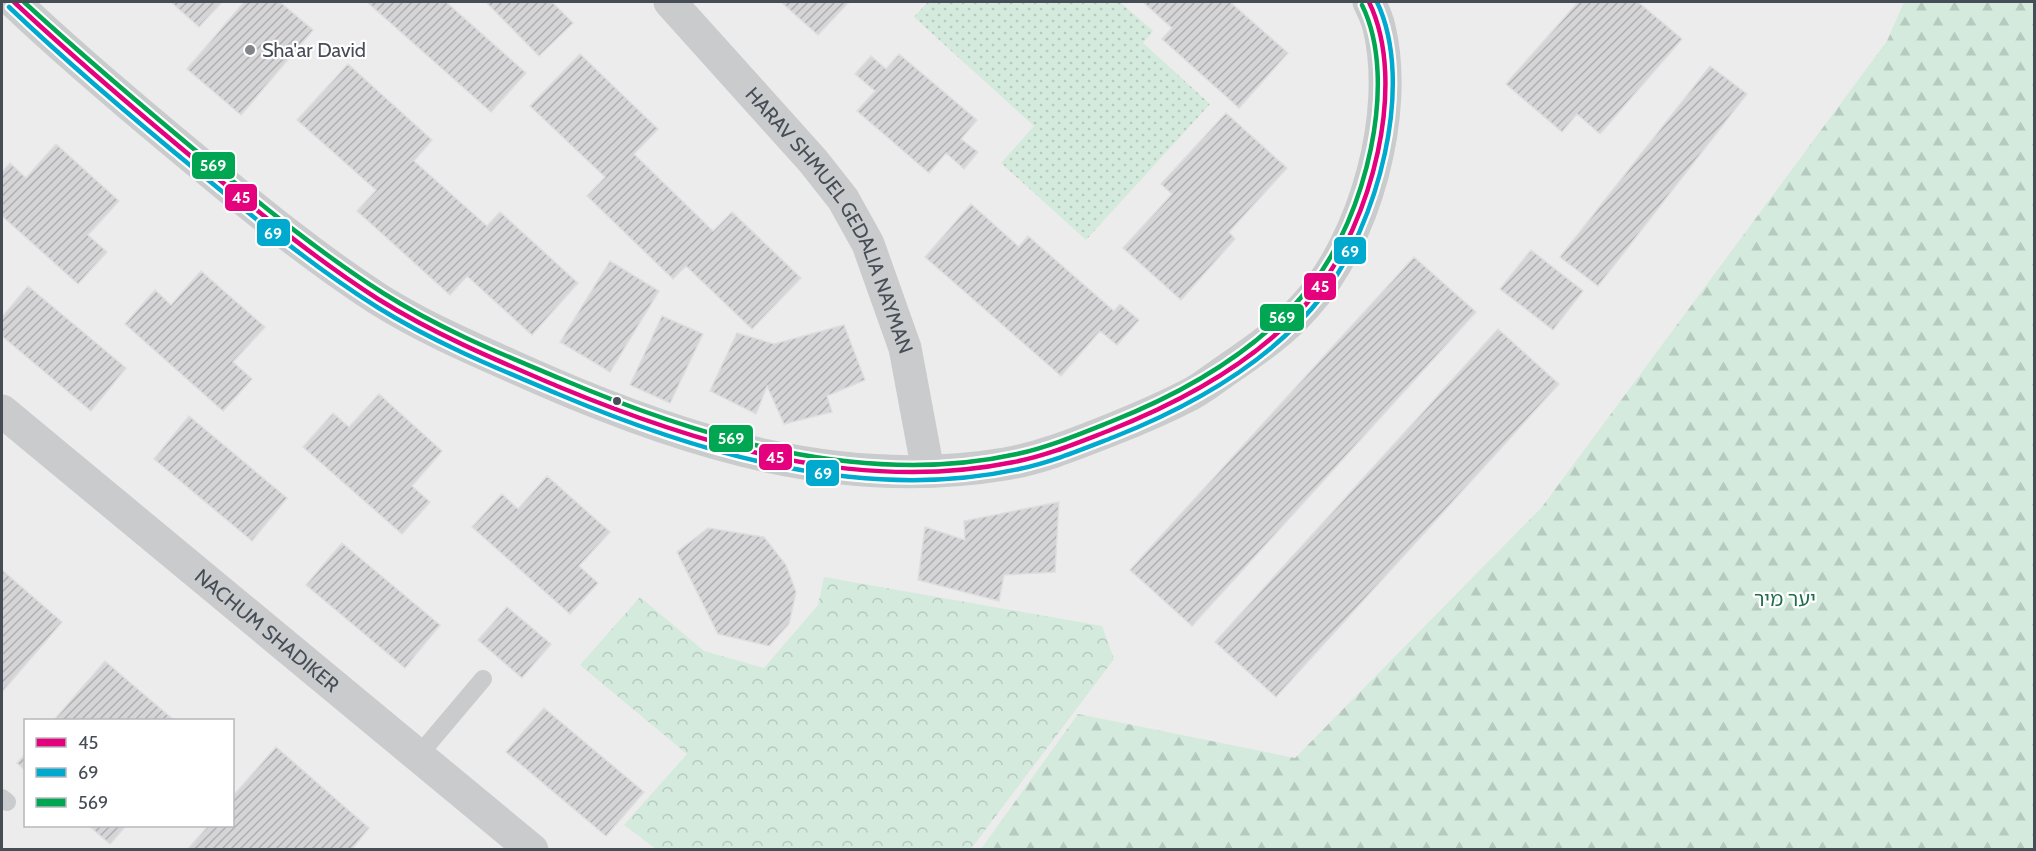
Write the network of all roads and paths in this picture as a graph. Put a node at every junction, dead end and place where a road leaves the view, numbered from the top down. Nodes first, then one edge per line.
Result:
1 (14, 2) edge
2 (670, 2) edge
3 (1369, 2) edge
4 (2, 411) edge
5 (928, 471) junction
6 (483, 679) dead end
7 (418, 756) junction
8 (532, 849) edge

1 - 5 street
2 - 5 street, HARAV SHMUEL GEDALIA NAYMAN
3 - 5 street
4 - 7 street, NACHUM SHADIKER
6 - 7 lane
7 - 8 street, NACHUM SHADIKER

